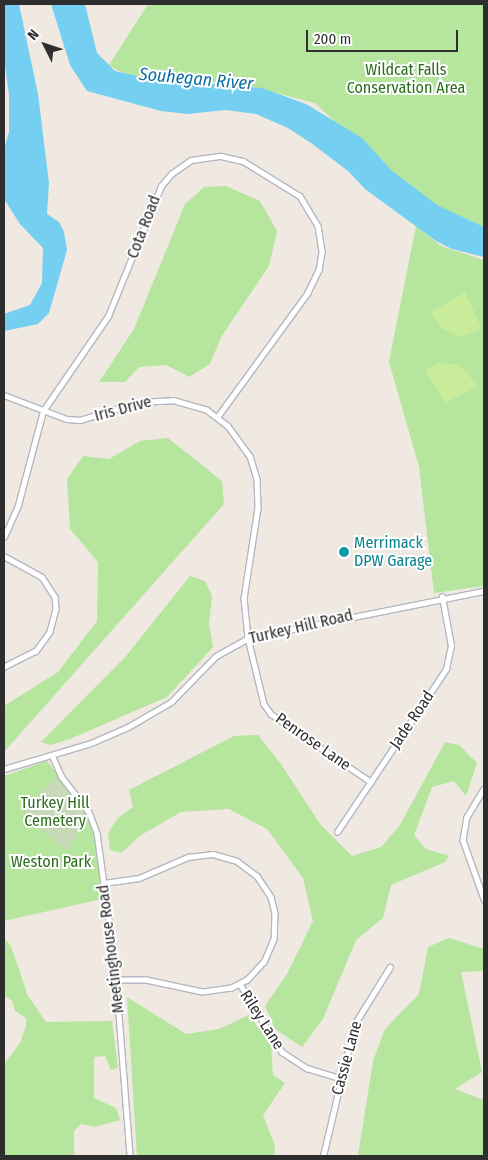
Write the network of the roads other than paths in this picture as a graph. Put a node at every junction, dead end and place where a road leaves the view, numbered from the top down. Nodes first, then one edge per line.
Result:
1 (4, 395) edge
2 (43, 411) junction
3 (218, 417) junction
4 (4, 537) edge
5 (4, 556) edge
6 (484, 590) edge
7 (442, 597) junction
8 (248, 638) junction
9 (4, 667) edge
10 (52, 754) junction
11 (4, 770) edge
12 (371, 782) junction
13 (484, 789) edge
14 (338, 832) dead end
15 (104, 883) junction
16 (484, 899) edge
17 (390, 967) dead end
18 (116, 980) junction
19 (240, 984) junction
20 (340, 1078) junction
21 (130, 1156) edge
22 (323, 1156) edge

1 - 2 street, Iris Drive
2 - 3 street, Iris Drive
2 - 3 street, Cota Road
2 - 4 street, Cota Road
3 - 8 street, Iris Drive
5 - 9 street
6 - 7 street, Turkey Hill Road
7 - 8 street, Turkey Hill Road
7 - 12 street, Jade Road
8 - 10 street, Turkey Hill Road
8 - 12 street, Penrose Lane
10 - 11 street, Turkey Hill Road
10 - 15 street, Meetinghouse Road
12 - 14 street, Jade Road
13 - 16 street
15 - 18 street, Meetinghouse Road
15 - 19 street
17 - 20 street, Cassie Lane
18 - 19 street
18 - 21 street, Meetinghouse Road
19 - 20 street, Riley Lane
20 - 22 street, Cassie Lane

